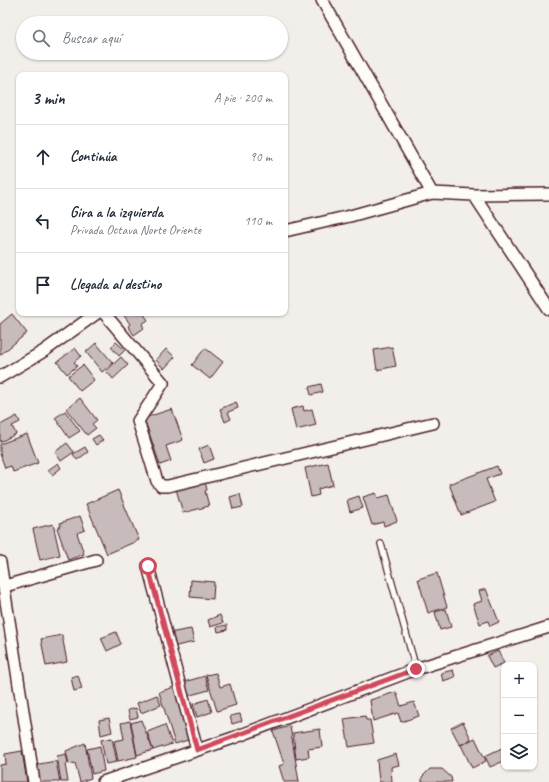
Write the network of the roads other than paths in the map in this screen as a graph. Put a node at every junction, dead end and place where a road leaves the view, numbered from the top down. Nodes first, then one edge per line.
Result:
1 (322, 0) edge
2 (432, 193) junction
3 (549, 194) edge
4 (474, 195) junction
5 (288, 230) edge
6 (549, 309) edge
7 (93, 316) edge
8 (107, 316) edge
9 (0, 377) edge
10 (433, 423) dead end
11 (381, 544) dead end
12 (96, 560) dead end
13 (0, 562) edge
14 (148, 566) dead end
15 (5, 586) junction
16 (549, 627) edge
17 (416, 669) junction
18 (197, 750) junction
19 (34, 782) edge
20 (103, 782) edge

1 - 2 street
2 - 4 street
2 - 5 street
3 - 4 street
4 - 6 street
7 - 9 street
8 - 10 street
11 - 17 lane
12 - 15 street
13 - 15 street
14 - 18 street
15 - 19 street
16 - 17 street
17 - 18 street
18 - 20 street

